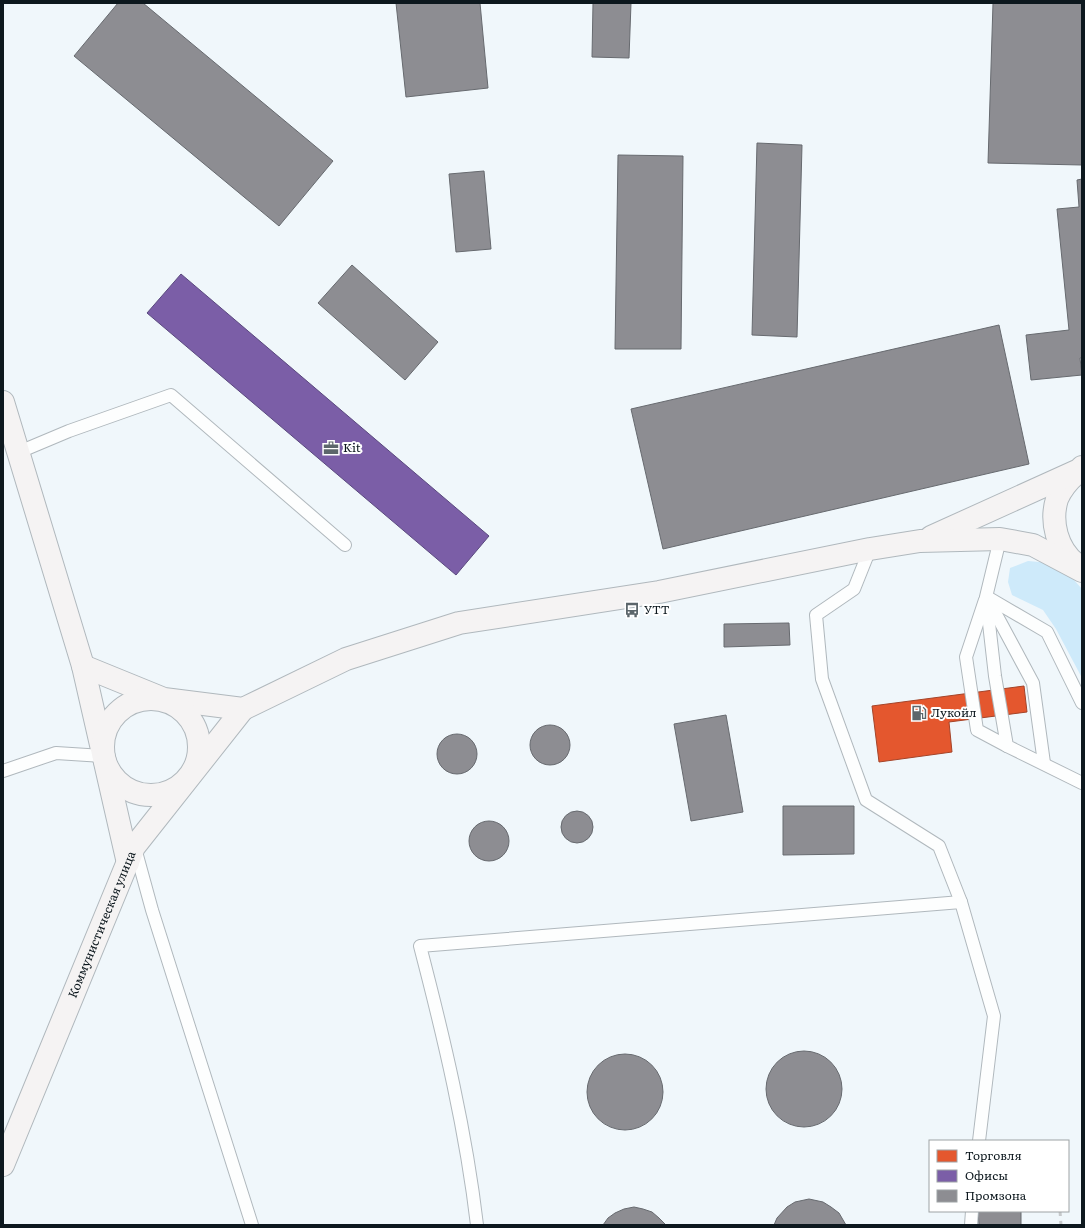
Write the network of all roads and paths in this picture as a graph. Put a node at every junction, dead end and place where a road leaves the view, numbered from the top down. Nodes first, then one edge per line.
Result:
1 (3, 402) edge
2 (19, 452) junction
3 (1081, 469) edge
4 (1000, 539) junction
5 (920, 541) junction
6 (345, 545) dead end
7 (870, 549) junction
8 (1082, 569) edge
9 (986, 596) junction
10 (83, 666) junction
11 (164, 699) junction
12 (1082, 703) edge
13 (243, 709) junction
14 (1007, 746) junction
15 (104, 756) junction
16 (1044, 763) junction
17 (3, 770) edge
18 (187, 780) junction
19 (1082, 783) edge
20 (131, 855) junction
21 (961, 902) junction
22 (979, 1140) edge
23 (3, 1165) edge
24 (972, 1212) edge
25 (252, 1225) edge
26 (477, 1225) edge
27 (971, 1225) edge

1 - 2 main road
2 - 6 lane
2 - 10 main road
3 - 5 main road
3 - 8 main road
4 - 5 main road
4 - 8 main road
4 - 9 lane
5 - 7 main road
7 - 13 main road
7 - 21 lane
9 - 12 lane
9 - 14 lane
9 - 14 lane
9 - 16 lane
10 - 11 main road
10 - 15 main road
11 - 13 main road
11 - 15 main road
11 - 18 main road
13 - 18 main road, Коммунистическая улица
14 - 16 lane
15 - 17 lane
15 - 18 main road
15 - 20 main road
16 - 19 lane
18 - 20 main road, Коммунистическая улица
20 - 23 main road, Коммунистическая улица
20 - 25 lane
21 - 22 lane
21 - 26 lane
24 - 27 lane

